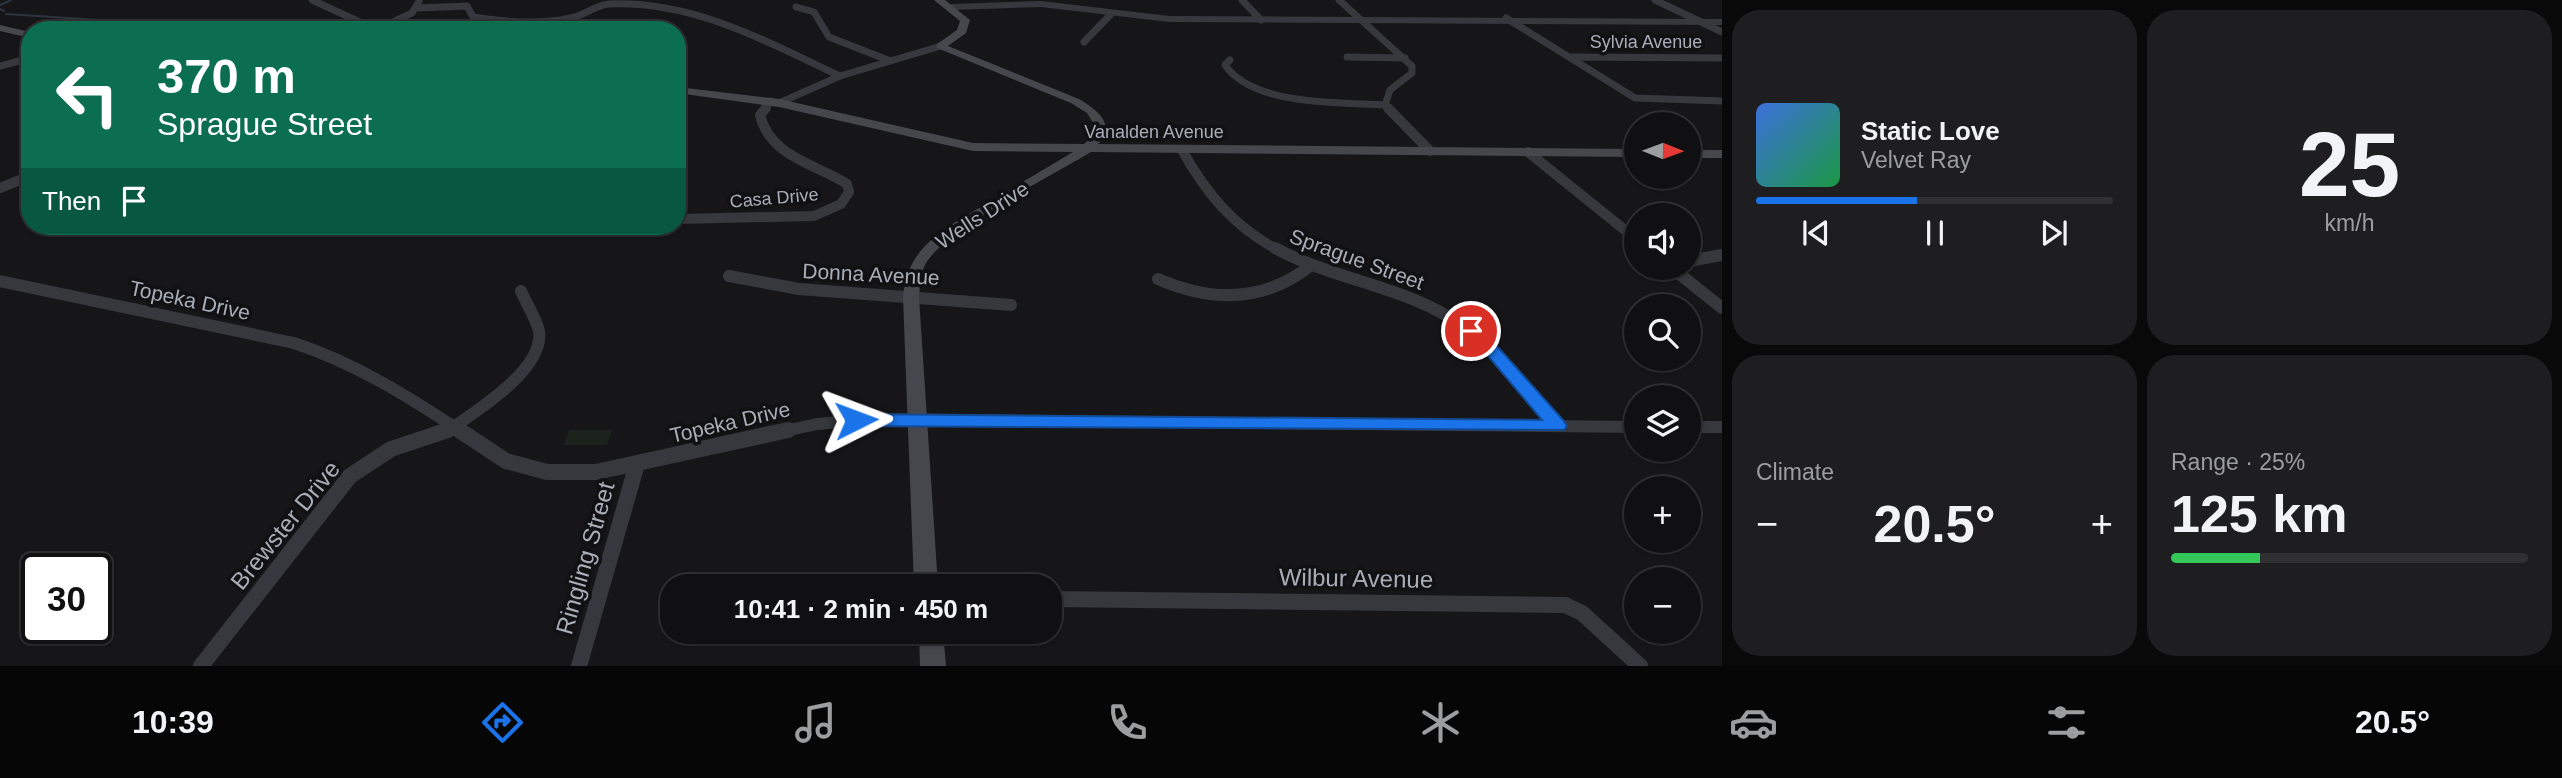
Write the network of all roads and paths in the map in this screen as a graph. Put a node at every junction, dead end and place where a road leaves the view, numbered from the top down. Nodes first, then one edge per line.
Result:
1 (312, 0) edge
2 (1242, 0) edge
3 (1339, 0) edge
4 (1655, 0) edge
5 (691, 1) edge
6 (606, 2) edge
7 (418, 4) edge
8 (945, 4) edge
9 (684, 6) junction
10 (796, 7) dead end
11 (1111, 14) junction
12 (343, 15) junction
13 (1262, 20) junction
14 (1362, 20) junction
15 (1508, 20) junction
16 (334, 21) edge
17 (358, 21) edge
18 (391, 21) edge
19 (1702, 22) junction
20 (1722, 22) edge
21 (0, 28) edge
22 (1722, 32) edge
23 (21, 33) edge
24 (1084, 41) dead end
25 (941, 46) junction
26 (1347, 57) dead end
27 (1569, 57) junction
28 (1405, 58) junction
29 (1722, 58) edge
30 (21, 60) edge
31 (888, 60) junction
32 (1230, 60) dead end
33 (0, 66) edge
34 (840, 76) junction
35 (686, 91) edge
36 (1722, 101) edge
37 (775, 102) junction
38 (1385, 105) junction
39 (1087, 149) junction
40 (1182, 150) junction
41 (1430, 151) junction
42 (1528, 152) junction
43 (1624, 153) edge
44 (1701, 153) edge
45 (1722, 154) edge
46 (21, 180) edge
47 (0, 188) edge
48 (686, 219) edge
49 (1624, 229) edge
50 (1722, 255) edge
51 (1701, 259) edge
52 (1310, 266) junction
53 (729, 276) dead end
54 (1158, 279) dead end
55 (1687, 280) edge
56 (0, 281) edge
57 (521, 291) dead end
58 (911, 297) junction
59 (1011, 305) dead end
60 (1722, 308) edge
61 (917, 419) junction
62 (1558, 426) junction
63 (1624, 426) edge
64 (454, 427) junction
65 (1701, 427) edge
66 (1722, 427) edge
67 (637, 464) junction
68 (925, 574) edge
69 (1062, 598) edge
70 (932, 644) edge
71 (201, 666) edge
72 (579, 666) edge
73 (933, 666) edge
74 (1640, 666) edge

1 - 12 street
2 - 13 street
3 - 14 street
4 - 19 street
5 - 9 street
6 - 7 street
6 - 9 street
7 - 18 street
8 - 11 street
8 - 25 main road
9 - 34 street
10 - 31 street
11 - 13 street
11 - 24 street
12 - 16 street
12 - 17 street
13 - 14 street
14 - 15 street
14 - 28 street
15 - 19 street
15 - 27 street
19 - 20 street
19 - 22 street
21 - 23 main road
25 - 31 street
25 - 39 main road
26 - 28 street
27 - 29 street, Sylvia Avenue
27 - 36 street
28 - 38 street
30 - 33 street
31 - 34 street
32 - 38 street
34 - 37 street
35 - 37 main road, Vanalden Avenue
37 - 39 main road, Vanalden Avenue
37 - 48 street, Casa Drive
38 - 41 street
39 - 40 main road, Vanalden Avenue
39 - 58 main road, Wells Drive
40 - 41 main road, Vanalden Avenue
40 - 52 street, Sprague Street
41 - 42 main road, Vanalden Avenue
42 - 43 main road, Vanalden Avenue
42 - 49 street
44 - 45 main road
46 - 47 street
50 - 51 street
52 - 54 street
52 - 62 street, Sprague Street
53 - 58 street, Donna Avenue
55 - 60 street
56 - 64 street, Topeka Drive
57 - 64 street, Brewster Drive
58 - 59 street, Donna Avenue
58 - 61 main road, Wells Drive
61 - 62 street, Topeka Drive
61 - 67 street, Topeka Drive
61 - 68 main road, Wells Drive
62 - 63 street, Topeka Drive
64 - 67 street, Topeka Drive
64 - 71 street, Brewster Drive
65 - 66 street
67 - 72 street, Ringling Street
69 - 74 street, Wilbur Avenue
70 - 73 main road

